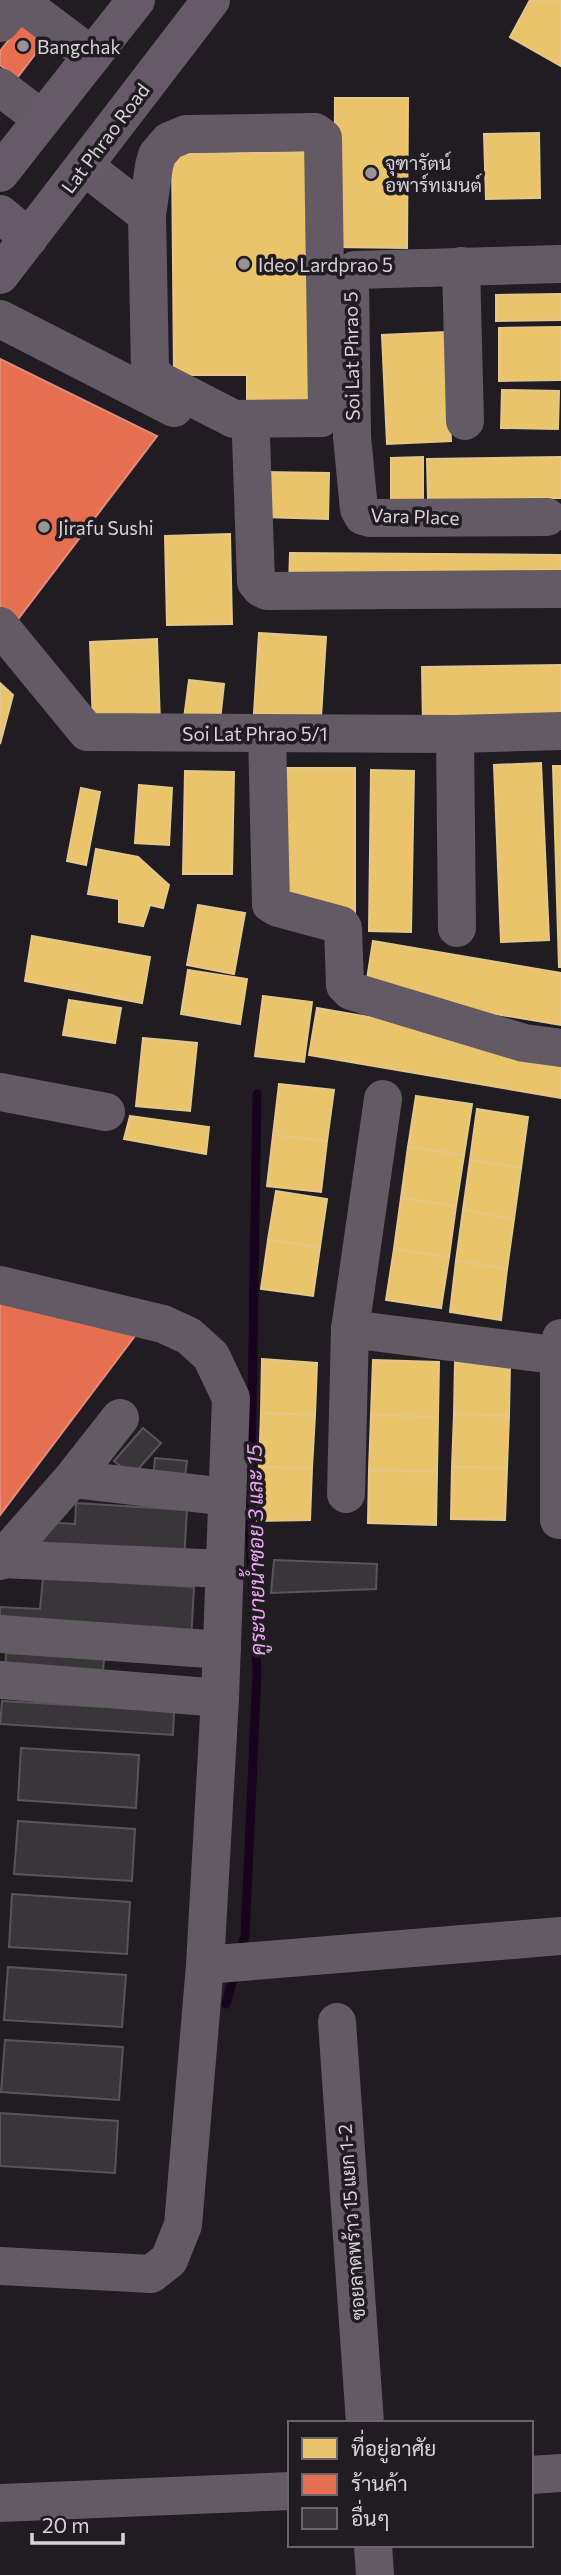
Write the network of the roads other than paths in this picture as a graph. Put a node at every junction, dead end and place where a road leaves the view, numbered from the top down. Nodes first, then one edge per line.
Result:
1 (136, 0) edge
2 (211, 0) edge
3 (0, 23) edge
4 (92, 56) junction
5 (0, 88) edge
6 (42, 119) junction
7 (84, 166) junction
8 (0, 173) edge
9 (0, 214) edge
10 (147, 215) junction
11 (29, 238) junction
12 (561, 264) edge
13 (461, 266) junction
14 (0, 275) edge
15 (0, 319) edge
16 (465, 421) dead end
17 (251, 437) junction
18 (352, 437) junction
19 (547, 517) dead end
20 (561, 589) edge
21 (0, 626) edge
22 (561, 731) edge
23 (267, 733) junction
24 (455, 734) junction
25 (457, 928) dead end
26 (561, 1048) edge
27 (0, 1092) edge
28 (383, 1098) dead end
29 (106, 1112) dead end
30 (0, 1285) edge
31 (350, 1329) junction
32 (560, 1350) edge
33 (120, 1418) dead end
34 (72, 1479) junction
35 (346, 1494) dead end
36 (227, 1497) junction
37 (559, 1520) edge
38 (1, 1560) edge
39 (225, 1569) junction
40 (0, 1634) edge
41 (157, 1646) junction
42 (222, 1650) junction
43 (0, 1680) edge
44 (154, 1693) junction
45 (220, 1698) junction
46 (561, 1936) edge
47 (214, 1964) junction
48 (337, 2022) dead end
49 (0, 2266) edge
50 (0, 2278) edge
51 (365, 2421) edge
52 (561, 2473) edge
53 (533, 2475) edge
54 (288, 2491) edge
55 (4, 2507) edge
56 (373, 2547) edge
57 (375, 2575) edge

1 - 4 main road
2 - 7 main road, Lat Phrao Road
3 - 4 street
4 - 6 main road
5 - 6 street
6 - 8 main road
7 - 10 street
7 - 11 main road, Lat Phrao Road
9 - 11 main road
10 - 10 street
11 - 14 main road, Lat Phrao Road
12 - 13 street, Soi Lat Phrao 5
13 - 16 street
13 - 18 street, Soi Lat Phrao 5
15 - 17 street, Soi Lat Phrao 5
17 - 18 street, Soi Lat Phrao 5
17 - 20 street
18 - 19 street, Vara Place
21 - 23 street, Soi Lat Phrao 5/1
22 - 24 street, Soi Lat Phrao 5/1
23 - 24 street, Soi Lat Phrao 5/1
23 - 26 street
24 - 25 street
27 - 29 street
28 - 31 street
30 - 36 street
31 - 32 street
31 - 35 street
32 - 37 street
33 - 34 street
34 - 36 street
34 - 38 street
36 - 39 street
38 - 39 street
39 - 42 street
40 - 41 street
41 - 42 street
41 - 44 street
42 - 45 street
43 - 44 street
44 - 45 street
45 - 47 street
46 - 47 street
47 - 49 street
48 - 51 street, ซอยลาดพร้าว 15 แยก 1-2
49 - 50 street
52 - 53 street
54 - 55 street
56 - 57 street

